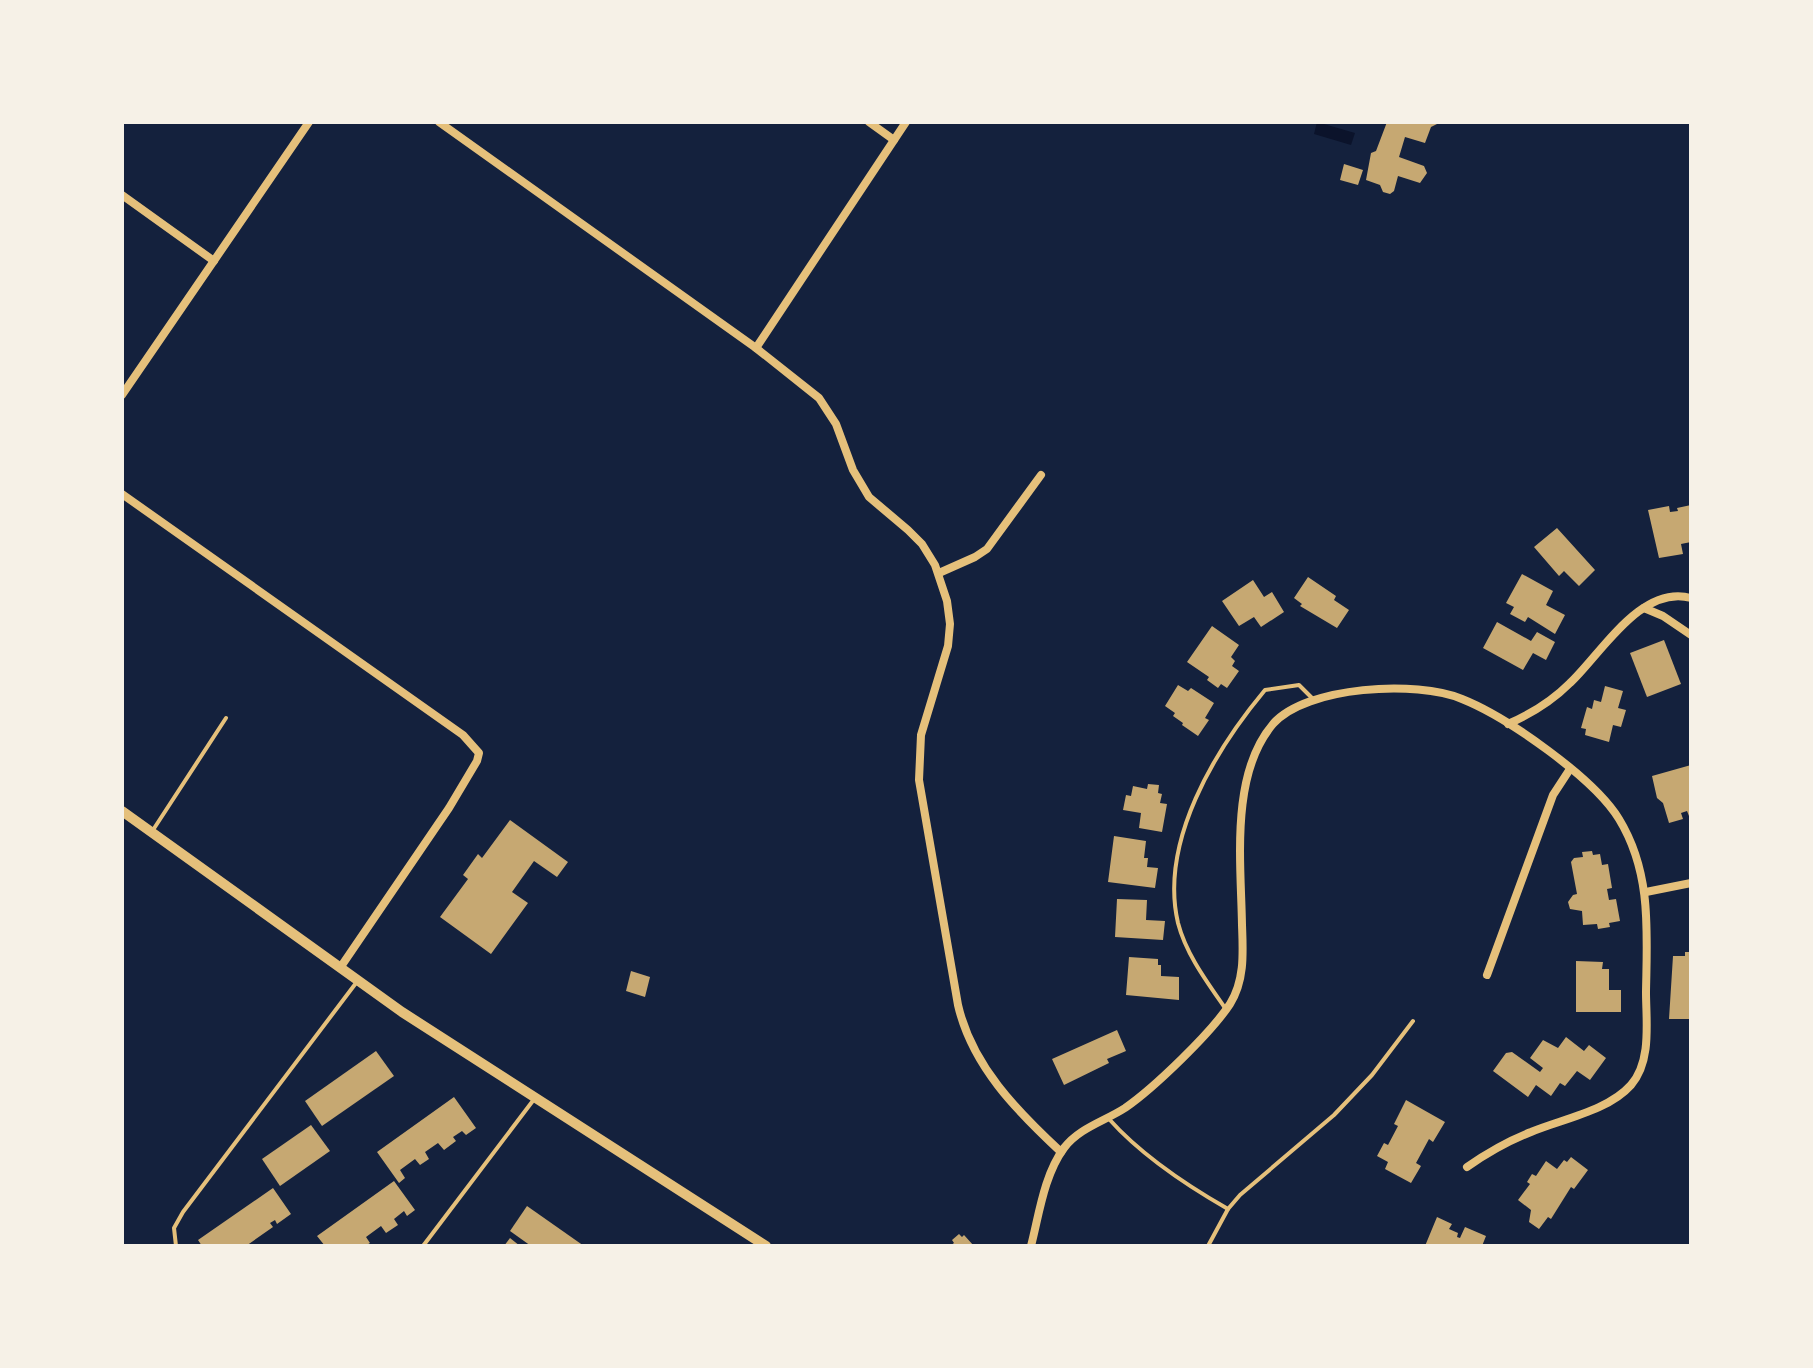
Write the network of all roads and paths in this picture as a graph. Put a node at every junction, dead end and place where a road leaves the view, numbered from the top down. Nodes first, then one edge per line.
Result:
1 (309, 122) edge
2 (439, 122) edge
3 (869, 122) edge
4 (906, 122) edge
5 (894, 140) junction
6 (122, 195) edge
7 (214, 261) junction
8 (756, 348) junction
9 (122, 395) edge
10 (1041, 475) dead end
11 (122, 494) edge
12 (939, 573) junction
13 (1691, 598) edge
14 (1643, 608) junction
15 (1691, 635) edge
16 (1313, 699) junction
17 (226, 718) dead end
18 (1508, 724) junction
19 (1570, 769) junction
20 (122, 811) edge
21 (151, 832) junction
22 (1691, 883) edge
23 (1646, 892) junction
24 (340, 968) junction
25 (1487, 975) dead end
26 (358, 981) junction
27 (1225, 1010) junction
28 (1413, 1021) dead end
29 (535, 1098) junction
30 (1108, 1117) junction
31 (1061, 1152) junction
32 (1467, 1167) dead end
33 (1228, 1209) junction
34 (176, 1246) edge
35 (423, 1246) edge
36 (766, 1246) edge
37 (1031, 1246) edge
38 (1208, 1246) edge

1 - 7 street
2 - 8 street
3 - 5 street
4 - 5 street
5 - 8 street
6 - 7 street
7 - 9 street
8 - 12 street
10 - 12 street
11 - 24 street
12 - 31 street
13 - 14 street
14 - 15 street
14 - 18 street
16 - 18 street
16 - 27 street
16 - 27 lane
17 - 21 lane
18 - 19 street
19 - 23 street
19 - 25 street
20 - 21 street
21 - 24 street
22 - 23 street
23 - 32 street
24 - 26 street
26 - 29 street
26 - 34 lane
27 - 30 street
28 - 33 lane
29 - 35 lane
29 - 36 street
30 - 31 street
30 - 33 lane
31 - 37 street
33 - 38 lane

